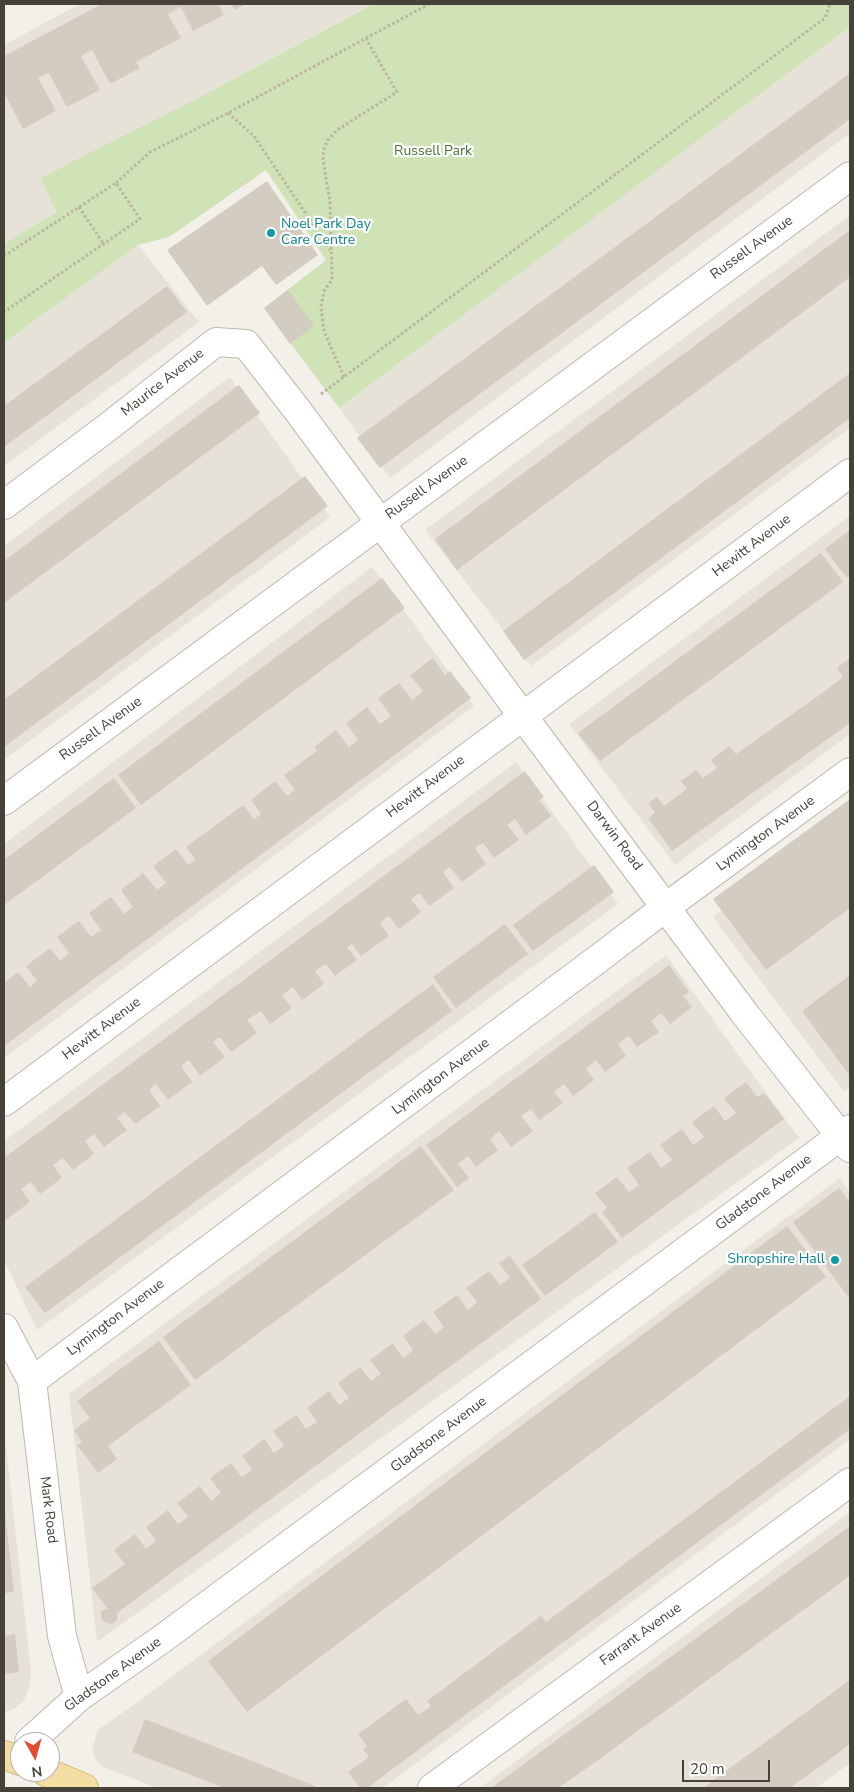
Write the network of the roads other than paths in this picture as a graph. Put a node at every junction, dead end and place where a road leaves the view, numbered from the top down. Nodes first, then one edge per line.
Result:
1 (850, 176) edge
2 (850, 473) edge
3 (4, 504) edge
4 (380, 522) junction
5 (522, 716) junction
6 (850, 772) edge
7 (4, 801) edge
8 (666, 907) junction
9 (4, 1102) edge
10 (847, 1138) edge
11 (4, 1328) edge
12 (32, 1381) junction
13 (850, 1482) edge
14 (79, 1697) junction
15 (40, 1732) edge
16 (60, 1778) edge
17 (84, 1788) edge
18 (432, 1788) edge

1 - 4 street, Russell Avenue
2 - 5 street, Hewitt Avenue
3 - 4 street, Maurice Avenue
4 - 5 street, Darwin Road
4 - 7 street, Russell Avenue
5 - 8 street, Darwin Road
5 - 9 street, Hewitt Avenue
6 - 8 street, Lymington Avenue
8 - 10 street, Darwin Road
8 - 12 street, Lymington Avenue
10 - 14 street, Gladstone Avenue
11 - 12 street, Mark Road
12 - 14 street, Mark Road
13 - 18 street, Farrant Avenue
14 - 15 street, Gladstone Avenue
16 - 17 main road

